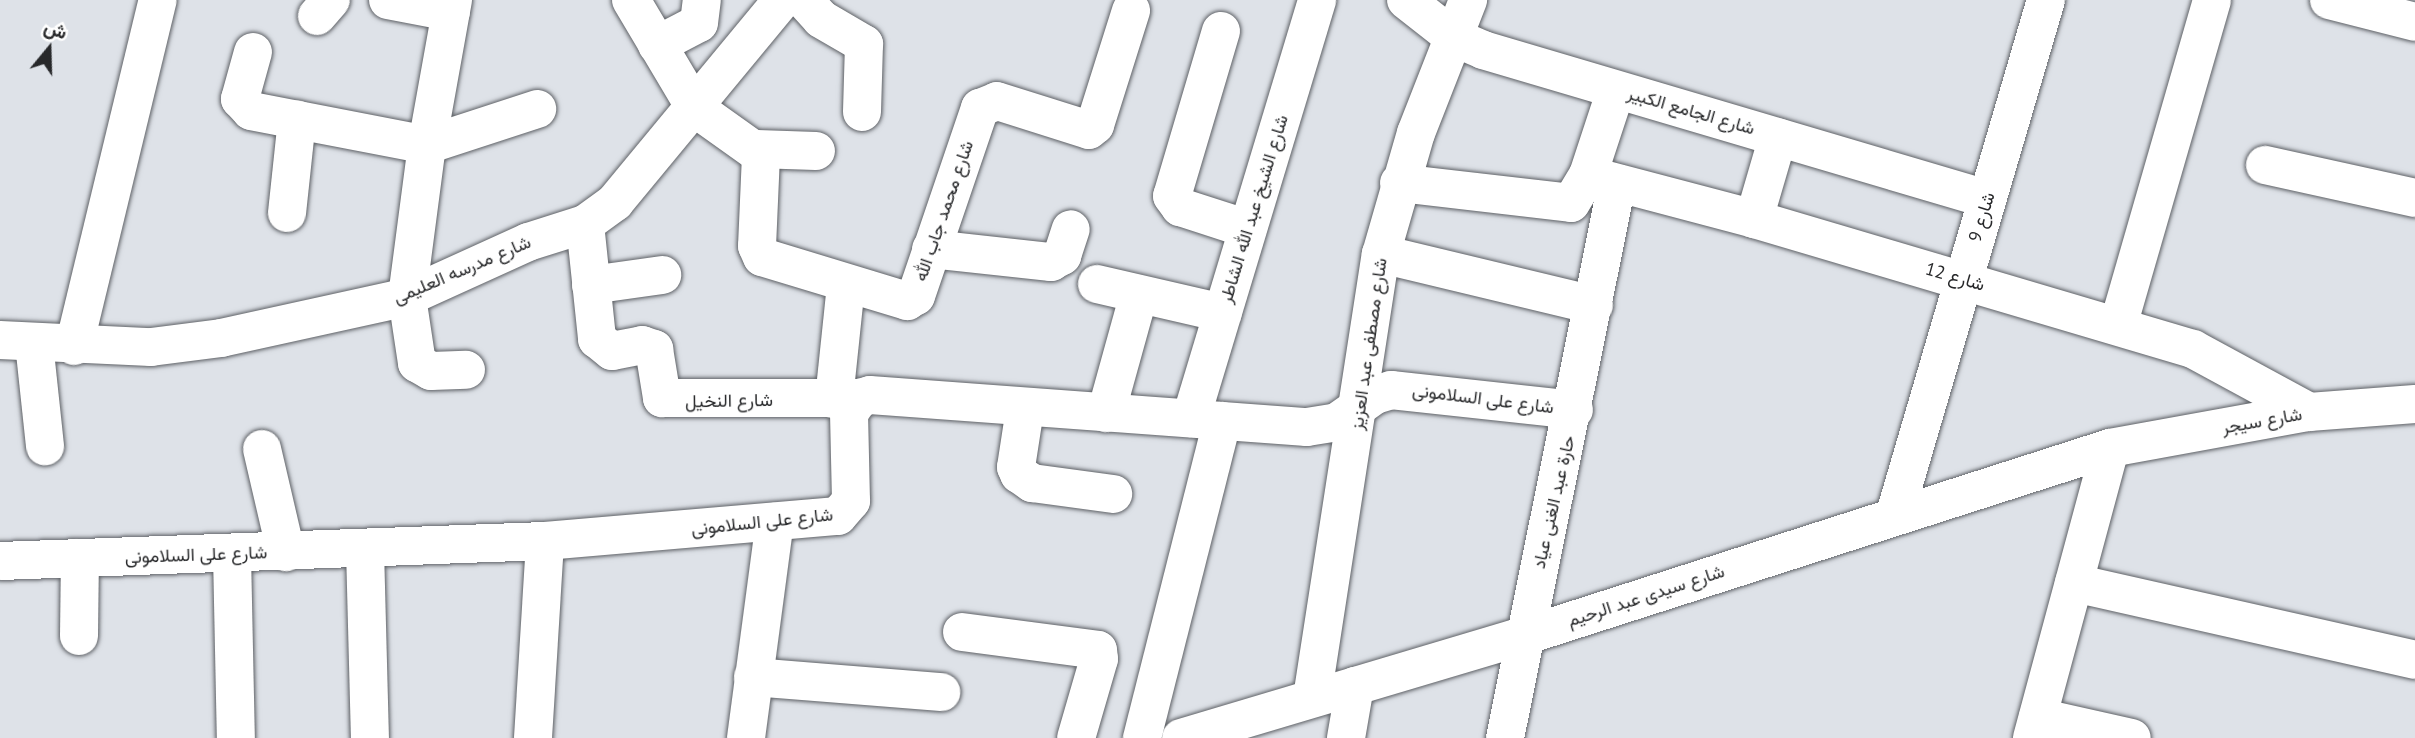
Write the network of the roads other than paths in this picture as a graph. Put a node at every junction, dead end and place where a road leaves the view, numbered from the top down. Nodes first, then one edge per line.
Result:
1 (158, 0) edge
2 (388, 0) edge
3 (631, 0) edge
4 (702, 0) edge
5 (782, 0) edge
6 (804, 0) edge
7 (1317, 0) edge
8 (1406, 0) edge
9 (1468, 0) edge
10 (2046, 0) edge
11 (2212, 0) edge
12 (2329, 0) edge
13 (452, 6) edge
14 (1131, 11) dead end
15 (2415, 22) edge
16 (1221, 31) dead end
17 (1453, 37) junction
18 (657, 45) junction
19 (253, 52) dead end
20 (1616, 90) junction
21 (537, 108) dead end
22 (695, 108) junction
23 (862, 112) dead end
24 (298, 120) junction
25 (1779, 137) junction
26 (427, 145) junction
27 (757, 149) junction
28 (816, 151) dead end
29 (2265, 165) dead end
30 (1603, 179) junction
31 (1399, 183) junction
32 (2415, 198) edge
33 (1987, 199) junction
34 (287, 213) dead end
35 (1754, 219) junction
36 (585, 224) junction
37 (1070, 229) dead end
38 (1248, 229) junction
39 (931, 248) junction
40 (1381, 254) junction
41 (662, 275) dead end
42 (1963, 279) junction
43 (1097, 284) dead end
44 (591, 285) junction
45 (846, 285) junction
46 (1139, 294) junction
47 (407, 297) junction
48 (1594, 305) junction
49 (1223, 313) junction
50 (2118, 326) junction
51 (17, 342) edge
52 (74, 346) junction
53 (466, 370) dead end
54 (847, 399) junction
55 (1361, 403) junction
56 (2415, 404) edge
57 (1025, 409) junction
58 (1574, 410) junction
59 (2309, 412) junction
60 (1106, 413) junction
61 (1207, 420) junction
62 (45, 446) dead end
63 (2110, 448) junction
64 (262, 449) dead end
65 (1113, 494) dead end
66 (1895, 514) junction
67 (775, 522) junction
68 (545, 541) junction
69 (365, 549) junction
70 (286, 552) junction
71 (232, 554) junction
72 (80, 558) junction
73 (0, 561) edge
74 (2074, 583) junction
75 (962, 632) dead end
76 (79, 636) dead end
77 (1524, 636) junction
78 (2415, 660) edge
79 (753, 677) junction
80 (1355, 686) junction
81 (941, 692) dead end
82 (1312, 698) junction
83 (2035, 727) edge
84 (1234, 730) edge
85 (236, 738) edge
86 (370, 738) edge
87 (533, 738) edge
88 (746, 738) edge
89 (1076, 738) edge
90 (1142, 738) edge
91 (1181, 738) edge
92 (1346, 738) edge
93 (1505, 738) edge
94 (2132, 738) edge

1 - 52 street
2 - 13 street
3 - 18 street
4 - 18 street
5 - 22 street, شارع مدرسه العليمى
6 - 23 street
7 - 38 street, شارع الشيخ عبد الله الشاطر
8 - 17 street, شارع الجامع الكبير
9 - 17 street, شارع مصطفى عبد العزيز
10 - 33 street, شارع 9
11 - 50 street
12 - 15 street
13 - 26 street
14 - 39 street, شارع محمد جاب الله
16 - 38 street
17 - 20 street, شارع الجامع الكبير
17 - 31 street, شارع مصطفى عبد العزيز
18 - 22 street
19 - 24 street
20 - 25 street, شارع الجامع الكبير
20 - 30 street
21 - 26 street
22 - 27 street
22 - 36 street, شارع مدرسه العليمى
24 - 26 street
24 - 34 street
25 - 33 street, شارع الجامع الكبير
25 - 35 street
26 - 47 street
27 - 28 street
27 - 45 street, شارع محمد جاب الله
29 - 32 street
30 - 31 street
30 - 35 street, شارع 12
30 - 48 street, حارة عبد الغنى عياد
31 - 40 street, شارع مصطفى عبد العزيز
33 - 42 street, شارع 9
35 - 42 street, شارع 12
36 - 44 street, شارع النخيل
36 - 47 street, شارع مدرسه العليمى
37 - 39 street
38 - 49 street, شارع الشيخ عبد الله الشاطر
39 - 45 street, شارع محمد جاب الله
40 - 48 street
40 - 55 street, شارع مصطفى عبد العزيز
41 - 44 street
42 - 50 street, شارع 12
42 - 66 street, شارع 9
43 - 46 street
44 - 54 street, شارع النخيل
45 - 54 street
46 - 49 street
46 - 60 street
47 - 52 street, شارع مدرسه العليمى
47 - 53 street
48 - 58 street, حارة عبد الغنى عياد
49 - 61 street, شارع الشيخ عبد الله الشاطر
50 - 59 street, شارع 12
51 - 52 street, شارع مدرسه العليمى
51 - 62 street
54 - 57 street, شارع على السلامونى
54 - 67 street, شارع على السلامونى
55 - 58 street, شارع على السلامونى
55 - 61 street, شارع على السلامونى
55 - 82 street, شارع مصطفى عبد العزيز
56 - 59 street, شارع سيجر
57 - 60 street, شارع على السلامونى
57 - 65 street
58 - 77 street, حارة عبد الغنى عياد
59 - 63 street, شارع سيجر
60 - 61 street, شارع على السلامونى
61 - 90 street, شارع الشيخ عبد الله الشاطر
63 - 66 street, شارع سيدى عبد الرحيم
63 - 74 street
64 - 70 street
66 - 77 street, شارع سيدى عبد الرحيم
67 - 68 street, شارع على السلامونى
67 - 79 street
68 - 69 street, شارع على السلامونى
68 - 87 street
69 - 70 street, شارع على السلامونى
69 - 86 street
70 - 71 street, شارع على السلامونى
71 - 72 street, شارع على السلامونى
71 - 85 street
72 - 73 street, شارع على السلامونى
72 - 76 street
74 - 78 street
74 - 83 street
75 - 89 street
77 - 80 street, شارع سيدى عبد الرحيم
77 - 93 street, حارة عبد الغنى عياد
79 - 81 street
79 - 88 street
80 - 82 street, شارع سيدى عبد الرحيم
80 - 92 street
82 - 84 street, شارع سيدى عبد الرحيم
83 - 94 street
84 - 91 street, شارع سيدى عبد الرحيم

